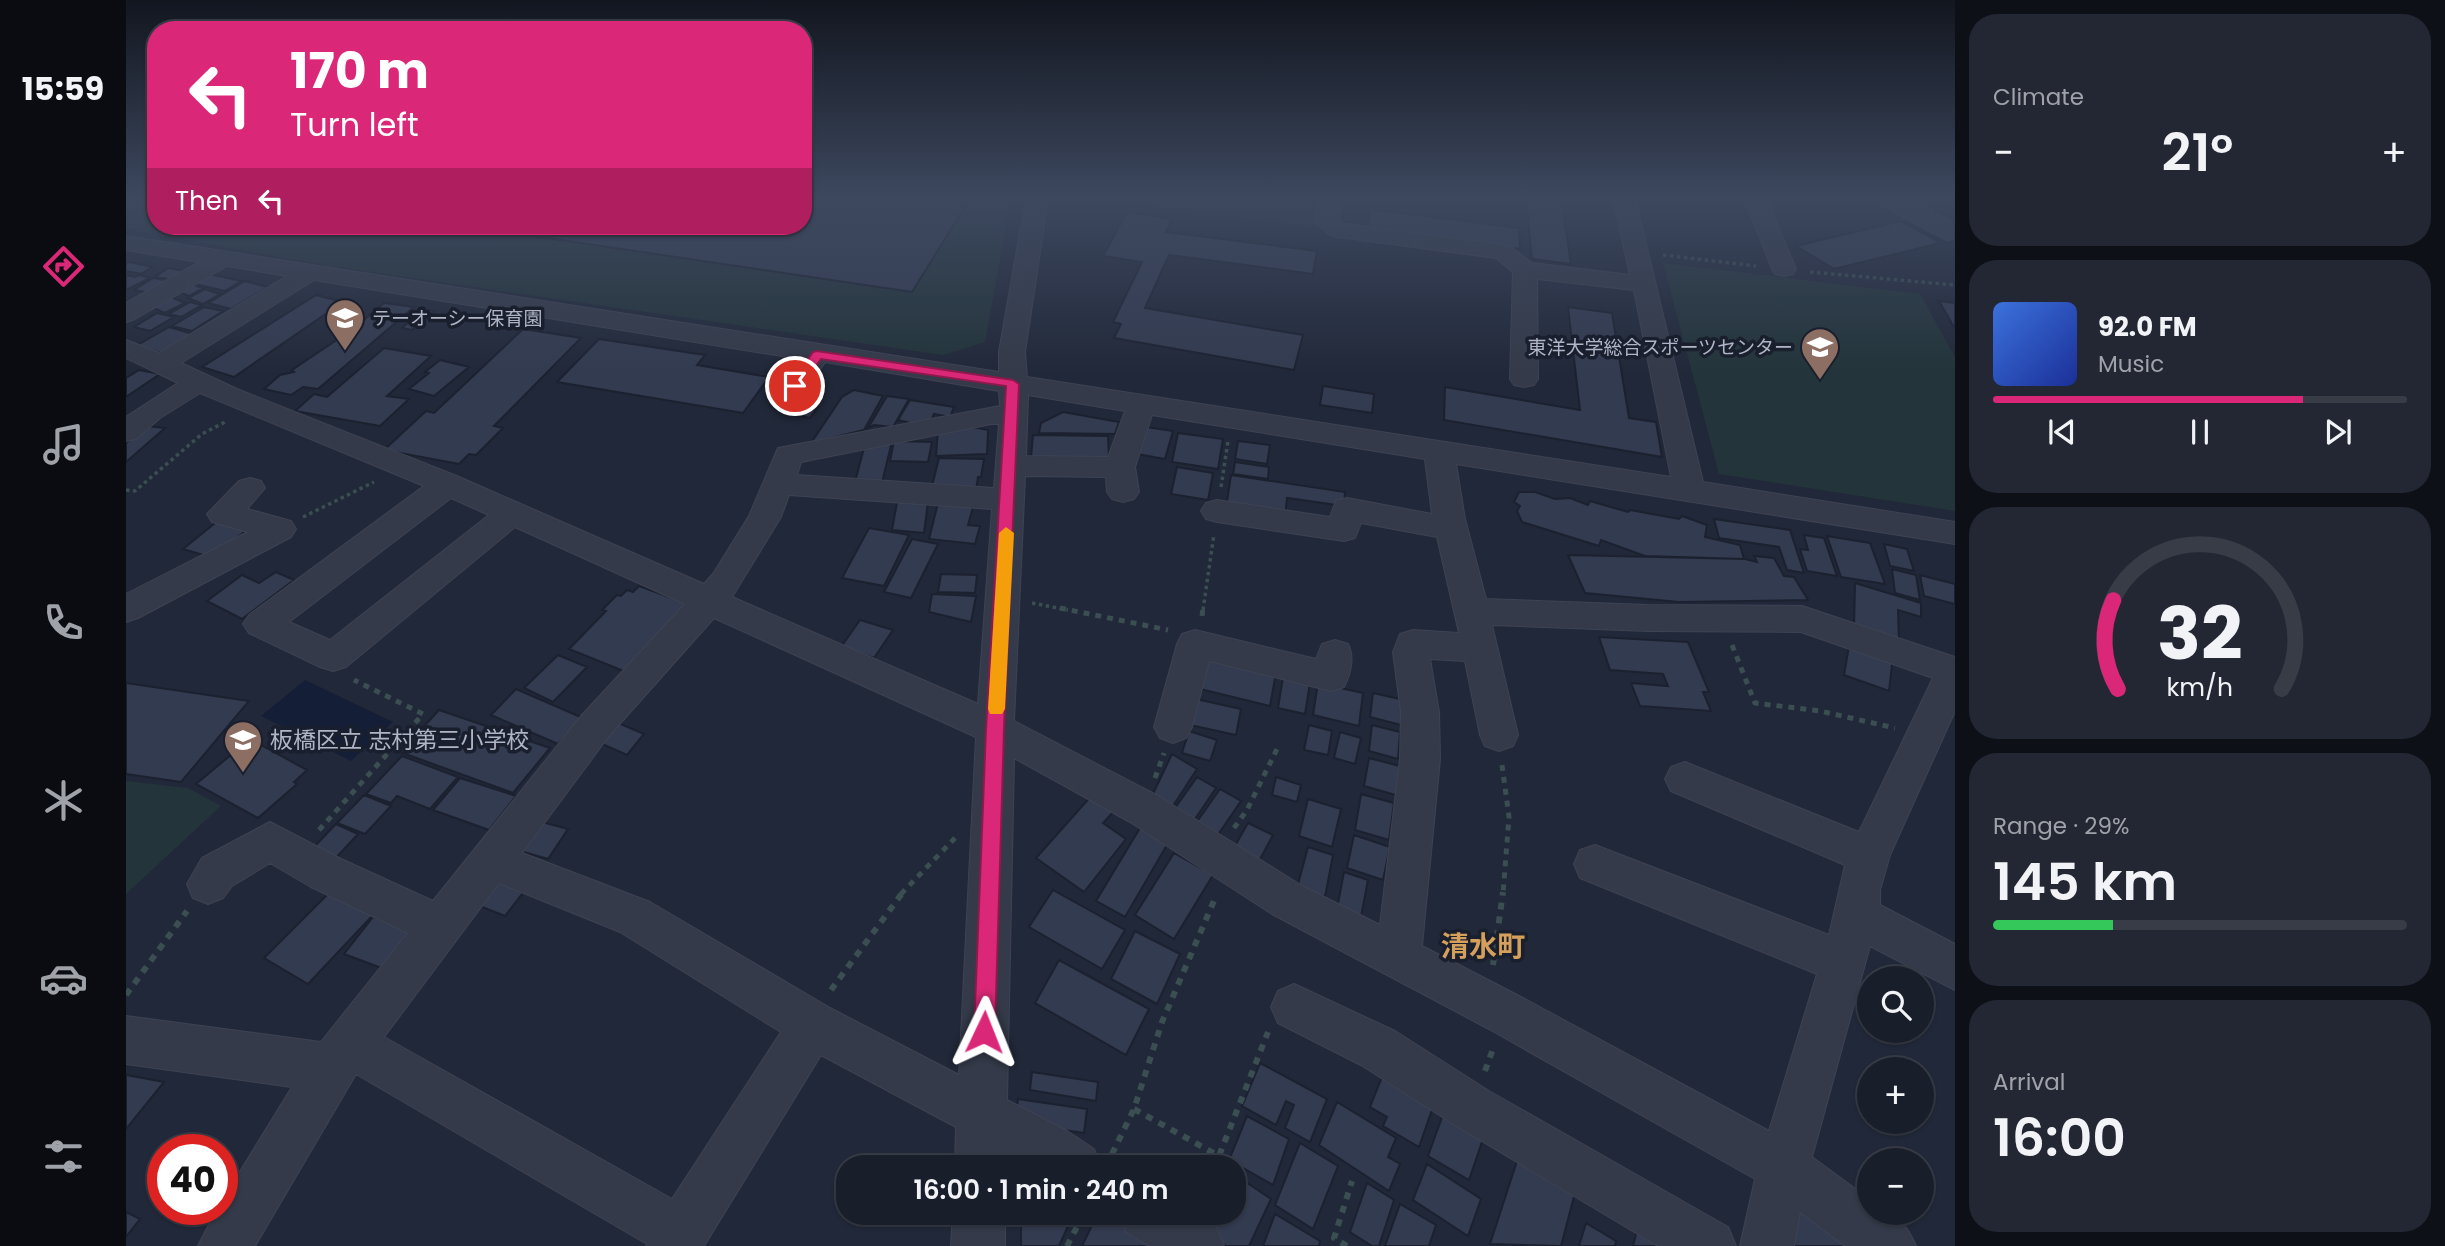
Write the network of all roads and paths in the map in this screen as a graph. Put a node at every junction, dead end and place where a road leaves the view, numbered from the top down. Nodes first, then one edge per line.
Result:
1 (205, 256) edge
2 (1028, 256) edge
3 (1508, 256) edge
4 (1638, 256) edge
5 (1779, 256) edge
6 (222, 259) junction
7 (1784, 269) dead end
8 (1525, 271) junction
9 (309, 273) junction
10 (1645, 284) junction
11 (126, 314) edge
12 (817, 354) junction
13 (139, 359) edge
14 (1524, 379) dead end
15 (198, 382) junction
16 (795, 386) dead end
17 (1013, 399) junction
18 (253, 406) junction
19 (1141, 406) junction
20 (129, 426) edge
21 (1439, 452) junction
22 (403, 467) junction
23 (1009, 482) junction
24 (448, 484) junction
25 (778, 484) junction
26 (250, 488) dead end
27 (126, 490) edge
28 (1689, 491) junction
29 (1217, 511) dead end
30 (512, 513) junction
31 (280, 528) junction
32 (1452, 529) junction
33 (1955, 533) edge
34 (707, 600) junction
35 (1025, 602) dead end
36 (126, 609) edge
37 (1471, 611) junction
38 (1721, 619) junction
39 (1172, 630) dead end
40 (1479, 648) junction
41 (1335, 654) dead end
42 (332, 657) junction
43 (1955, 671) edge
44 (1173, 727) joint
45 (995, 729) junction
46 (1499, 735) joint
47 (1927, 735) junction
48 (1277, 749) dead end
49 (1685, 779) dead end
50 (1144, 809) junction
51 (961, 833) dead end
52 (292, 854) junction
53 (1869, 855) junction
54 (1222, 859) junction
55 (491, 860) junction
56 (1595, 864) dead end
57 (208, 884) joint
58 (1857, 916) junction
59 (439, 926) junction
60 (1398, 958) junction
61 (1844, 963) junction
62 (1955, 968) edge
63 (126, 995) edge
64 (1294, 1007) joint
65 (1496, 1008) junction
66 (813, 1025) junction
67 (126, 1040) edge
68 (341, 1056) junction
69 (1472, 1108) junction
70 (1134, 1109) junction
71 (981, 1115) junction
72 (980, 1155) edge
73 (1058, 1155) edge
74 (1112, 1155) edge
75 (1783, 1167) junction
76 (1352, 1181) dead end
77 (979, 1225) edge
78 (1078, 1225) edge
79 (1164, 1225) edge
80 (676, 1240) edge
81 (225, 1246) edge
82 (978, 1246) edge
83 (1067, 1246) edge
84 (1197, 1246) edge
85 (1347, 1246) edge
86 (1709, 1246) edge
87 (1767, 1246) edge
88 (1889, 1246) edge

1 - 6 street
2 - 17 street
3 - 8 street
4 - 10 street
5 - 7 street
6 - 9 street
6 - 11 street
8 - 10 street
8 - 14 street
9 - 12 street
9 - 13 street
10 - 28 street
12 - 16 street
12 - 17 street
13 - 15 street
15 - 18 street
15 - 20 street
17 - 19 street
17 - 23 street
17 - 25 street
18 - 22 street
18 - 27 path
19 - 21 street
19 - 23 street
21 - 28 street
21 - 32 street
22 - 24 street
22 - 31 path
23 - 25 street
23 - 45 street
24 - 30 street
24 - 42 street
25 - 34 street
26 - 31 street
28 - 33 street
29 - 32 street
30 - 34 street
30 - 42 street
31 - 36 street
32 - 37 street
34 - 45 street
34 - 55 street
35 - 39 path
37 - 38 street
37 - 40 street
38 - 43 street
38 - 47 path
40 - 46 street
40 - 60 street
41 - 44 street
42 - 52 path
43 - 47 street
44 - 50 path
45 - 50 street
45 - 71 street
46 - 65 path
47 - 53 street
48 - 54 path
49 - 53 street
50 - 54 street
51 - 66 path
52 - 57 street
52 - 59 street
53 - 58 street
54 - 60 street
54 - 70 path
55 - 59 street
55 - 66 street
56 - 61 street
57 - 63 path
58 - 61 street
58 - 62 street
59 - 68 street
60 - 65 street
61 - 75 street
64 - 69 street
64 - 70 path
65 - 69 path
65 - 75 street
66 - 71 street
66 - 80 street
67 - 68 street
68 - 80 street
68 - 81 street
69 - 86 street
70 - 74 path
71 - 72 street
71 - 73 street
75 - 87 street
75 - 88 street
76 - 85 path
77 - 82 street
78 - 83 path
79 - 84 street

